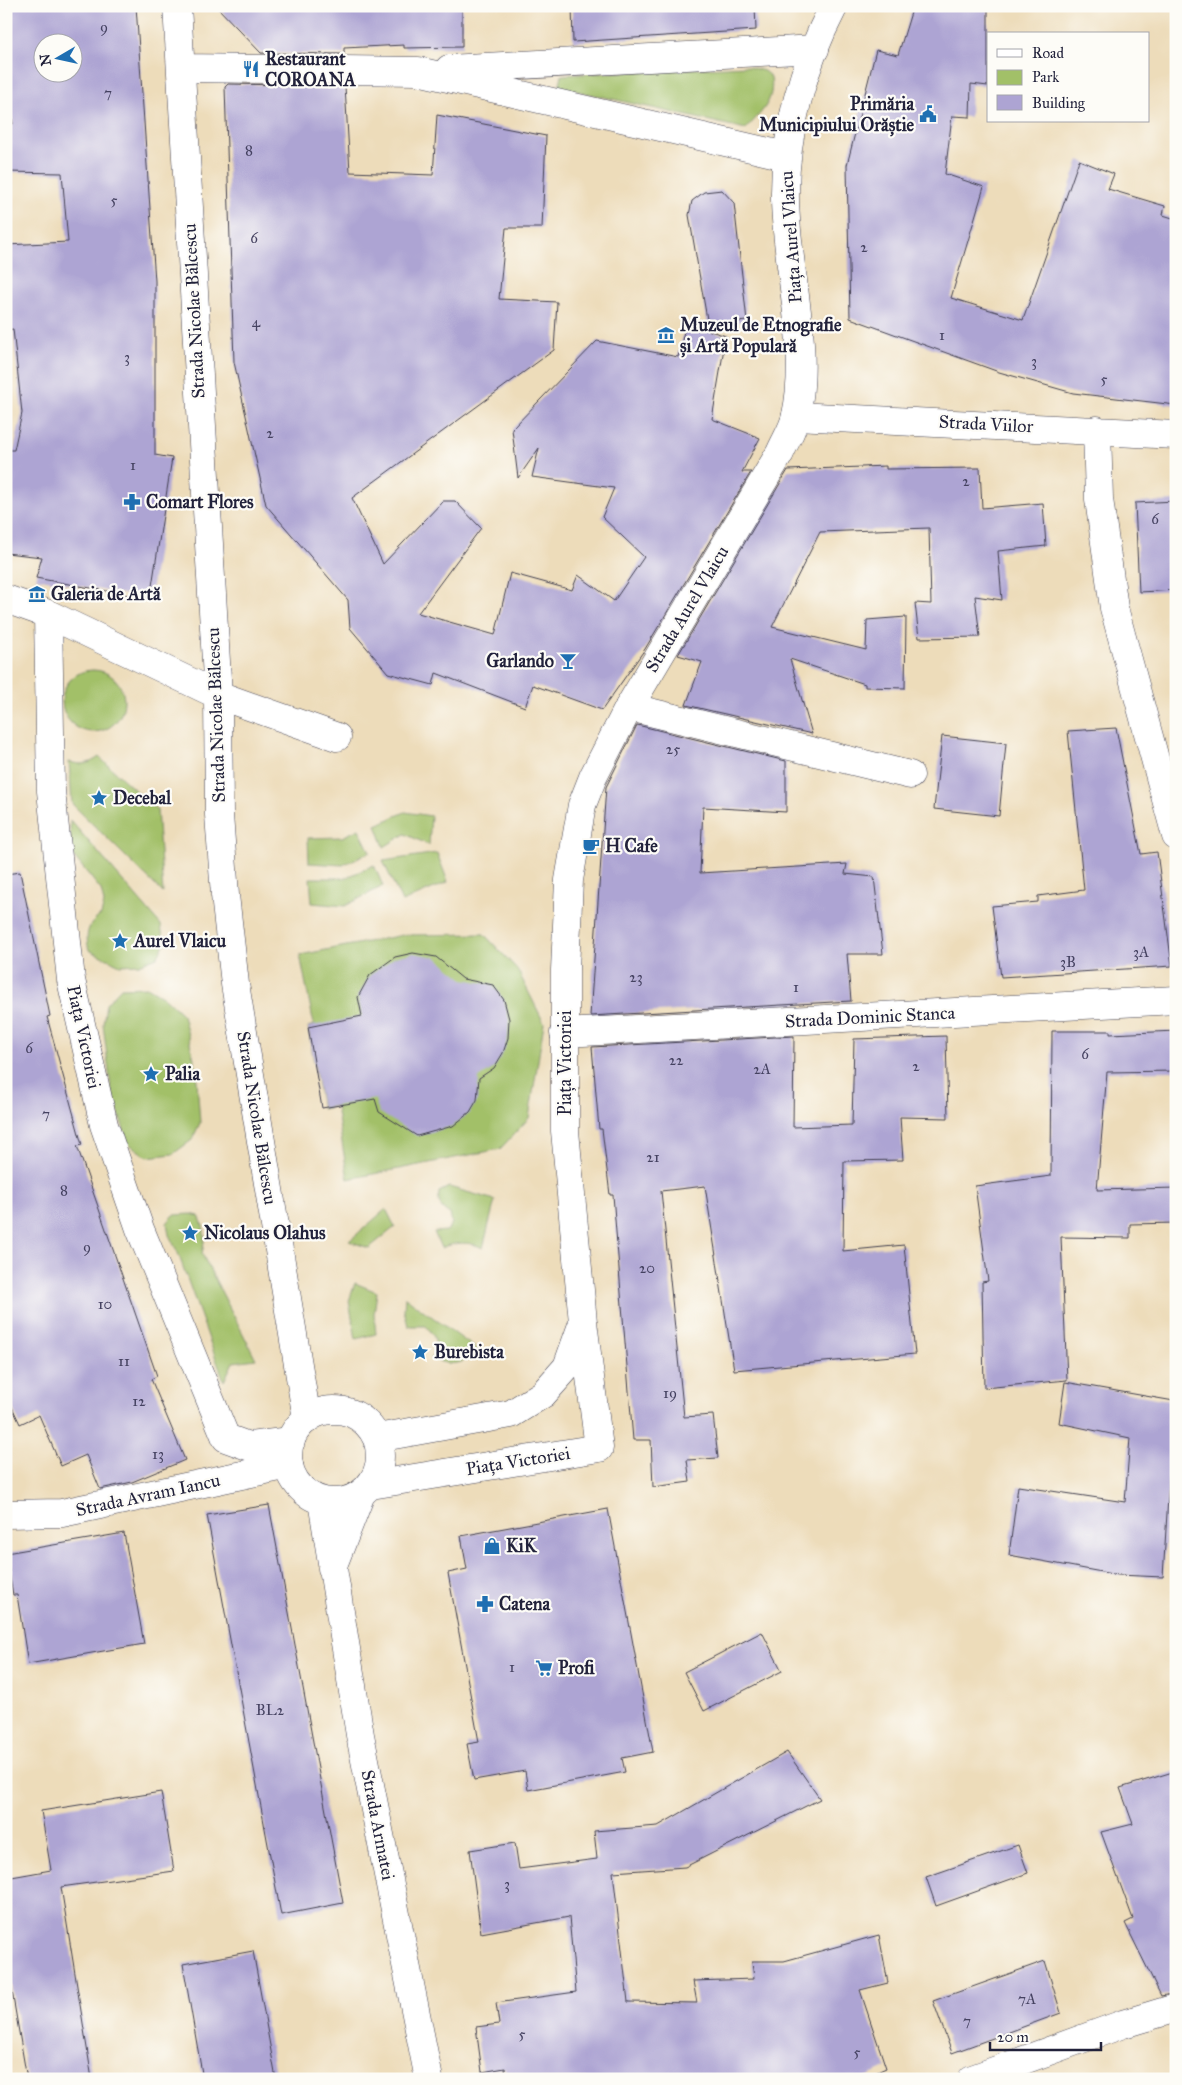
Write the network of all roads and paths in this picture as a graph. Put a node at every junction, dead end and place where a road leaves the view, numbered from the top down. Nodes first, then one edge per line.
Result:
1 (176, 6) edge
2 (834, 6) edge
3 (815, 49) junction
4 (182, 68) junction
5 (418, 70) junction
6 (786, 156) junction
7 (796, 416) junction
8 (1097, 430) junction
9 (1176, 434) edge
10 (6, 598) edge
11 (48, 614) junction
12 (218, 695) junction
13 (629, 707) junction
14 (337, 737) dead end
15 (910, 775) dead end
16 (582, 805) joint
17 (1176, 836) edge
18 (1176, 1000) edge
19 (564, 1033) junction
20 (583, 1322) junction
21 (307, 1419) junction
22 (226, 1438) junction
23 (378, 1438) junction
24 (290, 1453) junction
25 (212, 1482) junction
26 (366, 1490) junction
27 (322, 1501) junction
28 (6, 1514) edge
29 (332, 1570) junction
30 (1176, 2008) edge
31 (429, 2079) edge
32 (972, 2079) edge

1 - 4 street, Strada Nicolae Bălcescu
2 - 3 street, Piața Aurel Vlaicu
3 - 5 street
3 - 6 street, Piața Aurel Vlaicu
4 - 5 street
4 - 12 street, Strada Nicolae Bălcescu
5 - 6 street
6 - 7 street, Piața Aurel Vlaicu
7 - 8 street, Strada Viilor
7 - 13 street, Strada Aurel Vlaicu
8 - 9 street, Strada Viilor
8 - 17 street
10 - 11 street
11 - 12 street
11 - 22 street, Piața Victoriei
12 - 14 street
12 - 21 street, Strada Nicolae Bălcescu
13 - 15 street
13 - 16 street, Strada Aurel Vlaicu
16 - 19 street, Piața Victoriei
18 - 19 street, Strada Dominic Stanca
19 - 20 street, Piața Victoriei
20 - 23 street, Piața Victoriei
20 - 26 street, Piața Victoriei
21 - 23 street
21 - 24 street
22 - 24 street
22 - 25 street, Piața Victoriei
23 - 26 street
24 - 25 street, Strada Avram Iancu
24 - 27 street
25 - 28 street, Strada Avram Iancu
26 - 27 street
26 - 29 street
27 - 29 street, Strada Armatei
29 - 31 street, Strada Armatei
30 - 32 street

